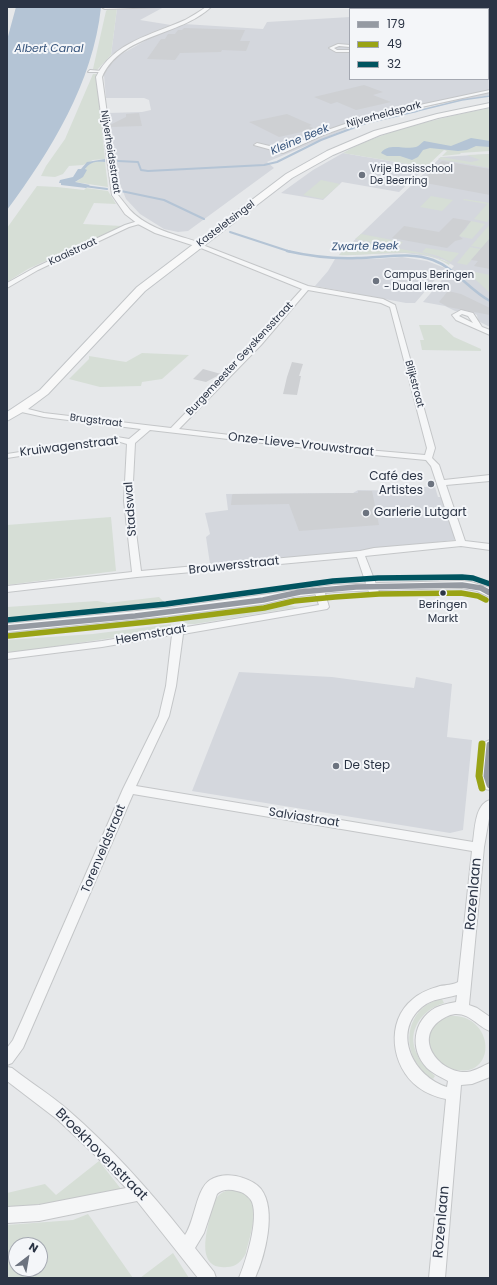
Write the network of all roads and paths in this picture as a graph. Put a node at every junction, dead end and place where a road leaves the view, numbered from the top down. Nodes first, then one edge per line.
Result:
1 (158, 7) edge
2 (209, 7) edge
3 (105, 8) dead end
4 (349, 46) edge
5 (349, 51) edge
6 (90, 71) dead end
7 (100, 71) junction
8 (490, 91) edge
9 (490, 100) edge
10 (490, 105) edge
11 (257, 145) dead end
12 (284, 151) junction
13 (311, 154) dead end
14 (273, 156) dead end
15 (292, 164) dead end
16 (282, 171) dead end
17 (141, 222) junction
18 (197, 234) dead end
19 (193, 243) junction
20 (7, 286) edge
21 (306, 288) junction
22 (394, 311) joint
23 (479, 328) dead end
24 (490, 333) edge
25 (7, 409) edge
26 (20, 409) junction
27 (7, 417) edge
28 (148, 427) junction
29 (173, 430) junction
30 (131, 442) junction
31 (7, 456) edge
32 (428, 458) junction
33 (490, 478) edge
34 (441, 483) junction
35 (461, 543) junction
36 (490, 547) edge
37 (360, 554) junction
38 (138, 574) junction
39 (7, 588) edge
40 (373, 589) junction
41 (489, 593) edge
42 (320, 594) junction
43 (7, 628) edge
44 (178, 631) junction
45 (7, 656) edge
46 (490, 745) edge
47 (490, 785) edge
48 (129, 789) junction
49 (490, 804) edge
50 (478, 847) junction
51 (464, 986) junction
52 (462, 1009) junction
53 (490, 1025) edge
54 (7, 1059) edge
55 (490, 1069) edge
56 (7, 1073) edge
57 (455, 1077) junction
58 (454, 1095) junction
59 (141, 1193) junction
60 (7, 1215) edge
61 (186, 1248) junction
62 (208, 1278) edge
63 (247, 1278) edge
64 (437, 1278) edge

1 - 3 street
2 - 7 street
4 - 5 street
6 - 7 street
7 - 17 street, Nijverheidsstraat
8 - 12 street, Nijverheidspark
9 - 13 main road
10 - 19 main road, Kasteletsingel
11 - 12 street
12 - 14 street, Nijverheidspark
15 - 16 main road
17 - 19 street, Nijverheidsstraat
17 - 20 street, Kaaistraat
18 - 19 main road, Kasteletsingel
19 - 21 street, Nijverheidsstraat
19 - 25 main road, Kasteletsingel
19 - 26 main road, Kasteletsingel
21 - 22 street, Nijverheidsstraat
21 - 29 street, Burgemeester Geyskensstraat
22 - 32 street, Blijkstraat
23 - 24 street
26 - 27 main road, Kasteletsingel
26 - 28 street, Brugstraat
28 - 29 street, Brugstraat
28 - 30 street
29 - 32 street, Onze-Lieve-Vrouwstraat
30 - 31 street, Kruiwagenstraat
30 - 38 street, Stadswal
32 - 34 street
33 - 34 street
34 - 35 street
35 - 36 street, Brouwersstraat
35 - 37 street, Brouwersstraat
37 - 38 street, Brouwersstraat
37 - 40 street
38 - 39 street, Brouwersstraat
40 - 41 street
40 - 42 street
42 - 43 street
42 - 44 street, Heemstraat
44 - 45 street, Heemstraat
44 - 48 street, Torenveldstraat
46 - 47 street
48 - 50 street, Salviastraat
48 - 54 street, Torenveldstraat
49 - 50 street, Rozenlaan
50 - 51 street, Rozenlaan
51 - 52 street, Rozenlaan
51 - 58 street
52 - 53 street
52 - 57 street
55 - 57 street
56 - 59 street, Broekhovenstraat
57 - 58 street, Rozenlaan
58 - 64 street, Rozenlaan
59 - 60 street
59 - 61 street, Broekhovenstraat
61 - 62 street, Broekhovenstraat
61 - 63 street

